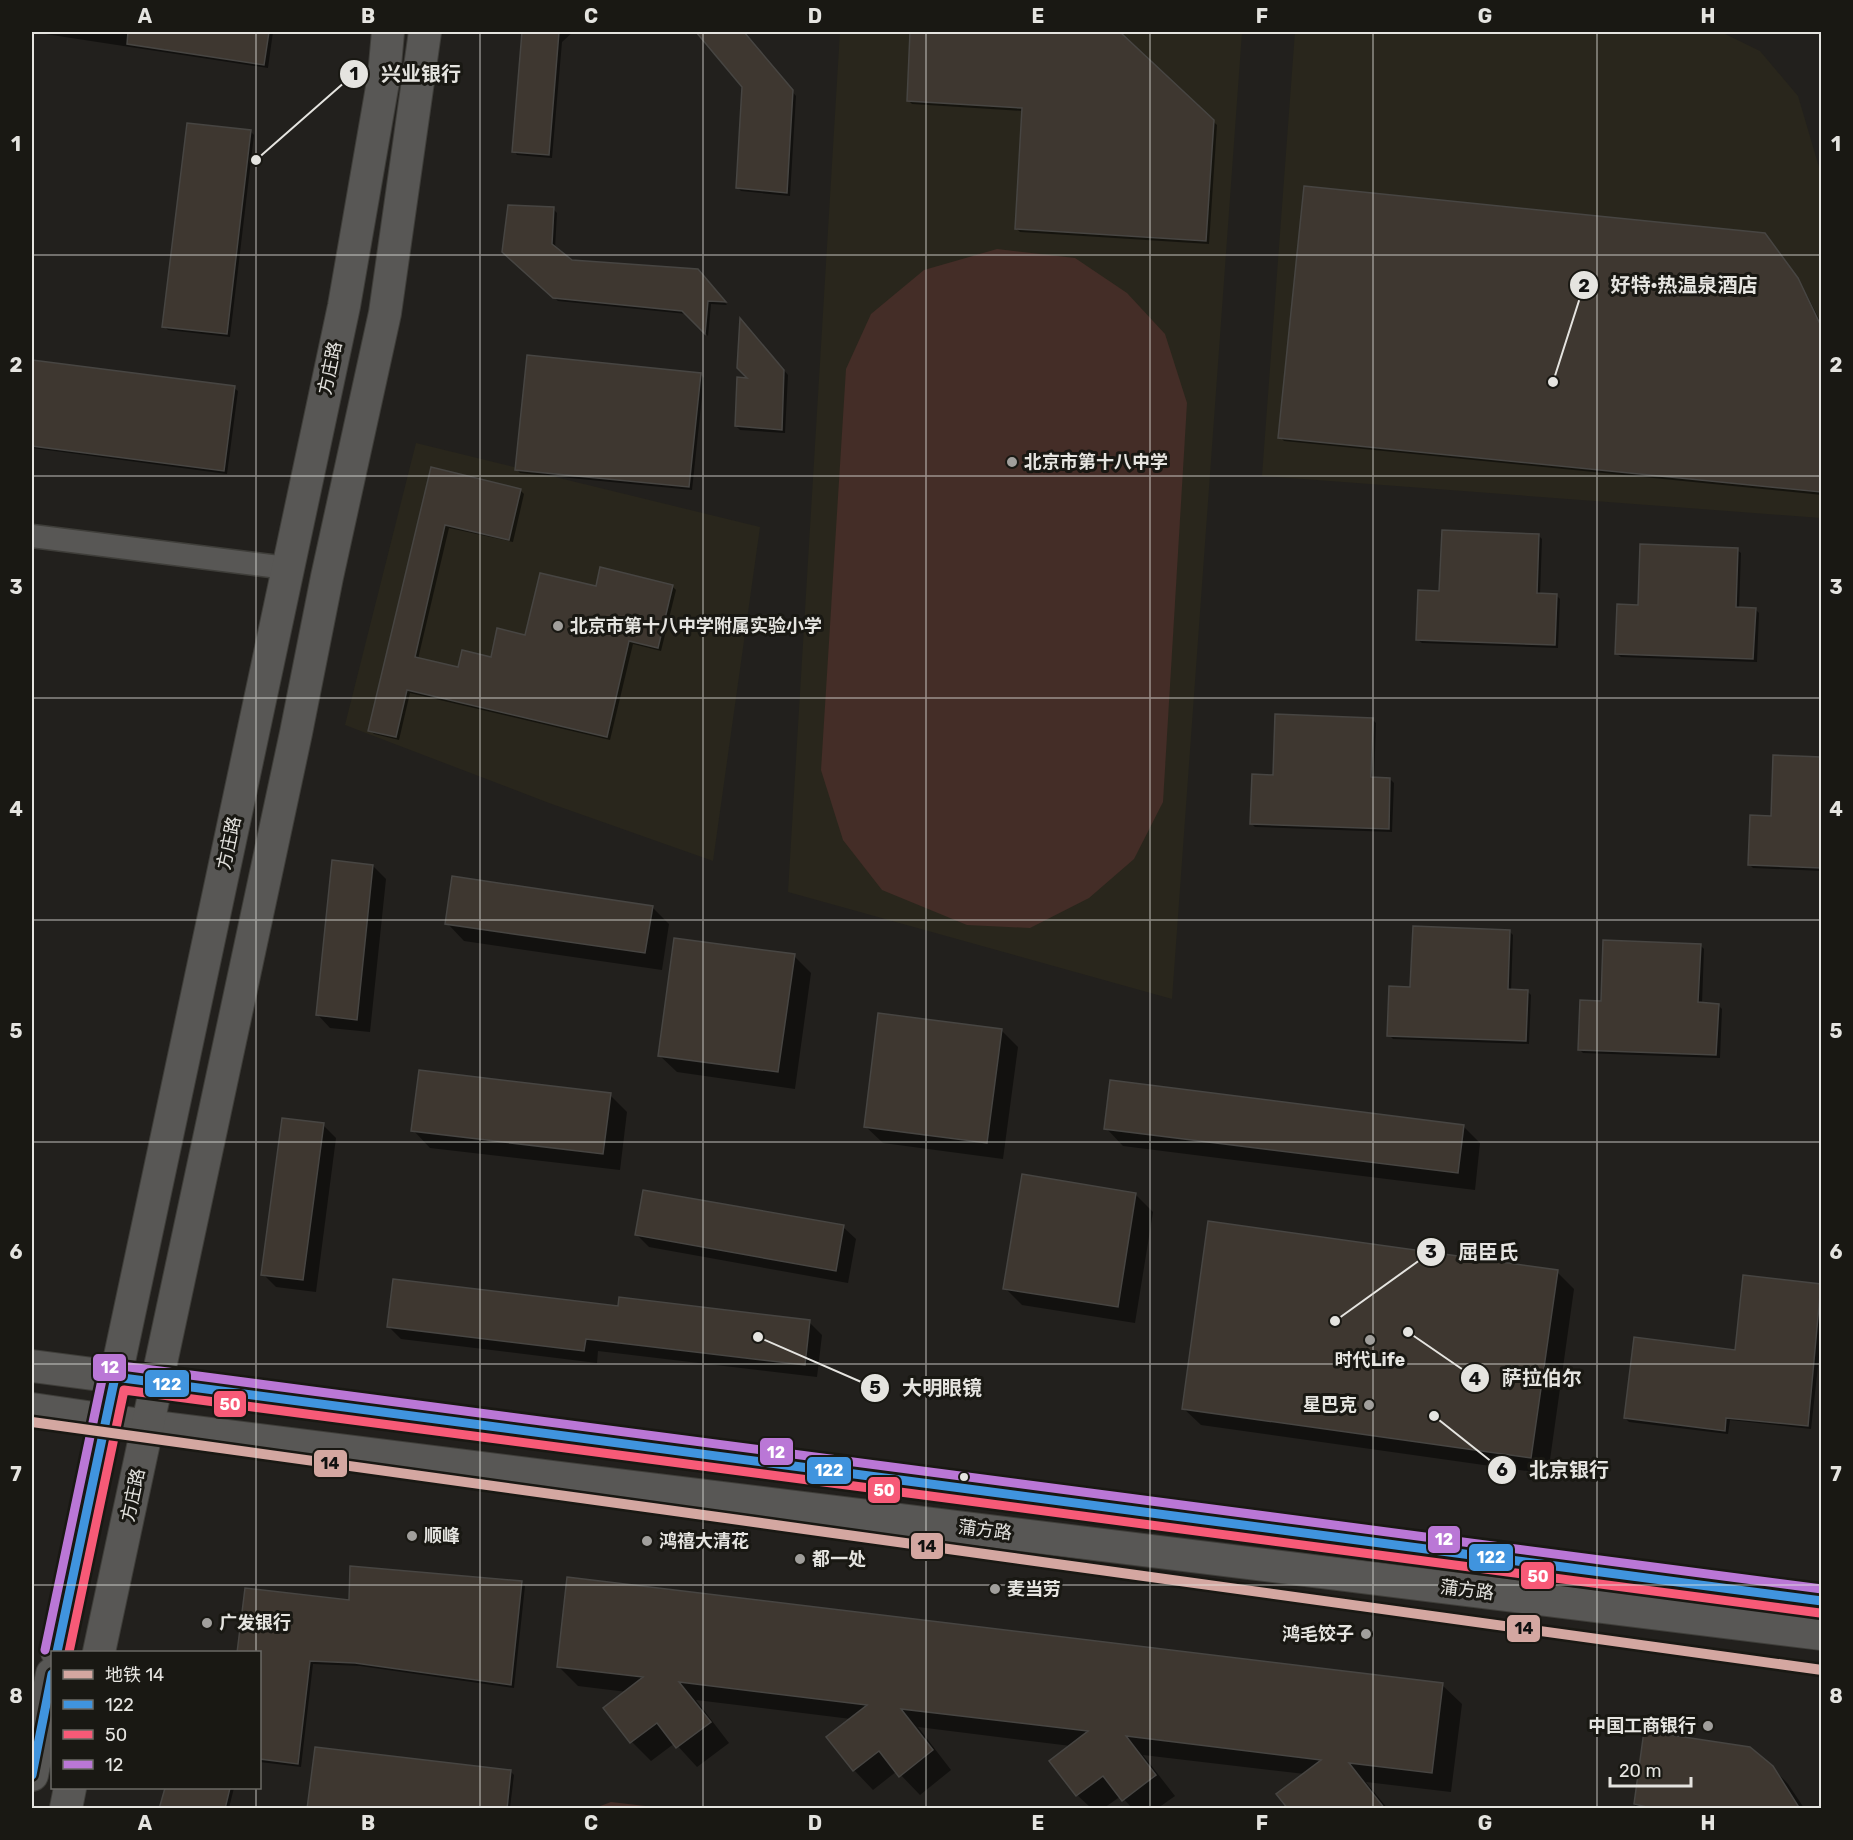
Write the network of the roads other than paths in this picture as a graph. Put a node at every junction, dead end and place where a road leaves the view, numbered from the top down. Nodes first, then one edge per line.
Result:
1 (388, 32) edge
2 (425, 32) edge
3 (32, 536) edge
4 (287, 568) junction
5 (32, 1366) edge
6 (115, 1377) junction
7 (156, 1383) junction
8 (32, 1409) edge
9 (105, 1420) junction
10 (148, 1426) junction
11 (1821, 1601) edge
12 (1821, 1634) edge
13 (57, 1651) edge
14 (99, 1651) edge
15 (51, 1679) edge
16 (32, 1775) edge
17 (70, 1789) edge
18 (66, 1809) edge

1 - 4 street, 方庄路
2 - 7 street, 方庄路
3 - 4 street
4 - 6 street, 方庄路
5 - 6 street, 蒲方路
6 - 7 street, 蒲方路
6 - 9 street, 方庄路
7 - 10 street, 方庄路
7 - 11 street, 蒲方路
8 - 9 street, 蒲方路
9 - 10 street, 蒲方路
9 - 13 street, 方庄路
10 - 12 street, 蒲方路
10 - 14 street, 方庄路
15 - 16 street
17 - 18 street

